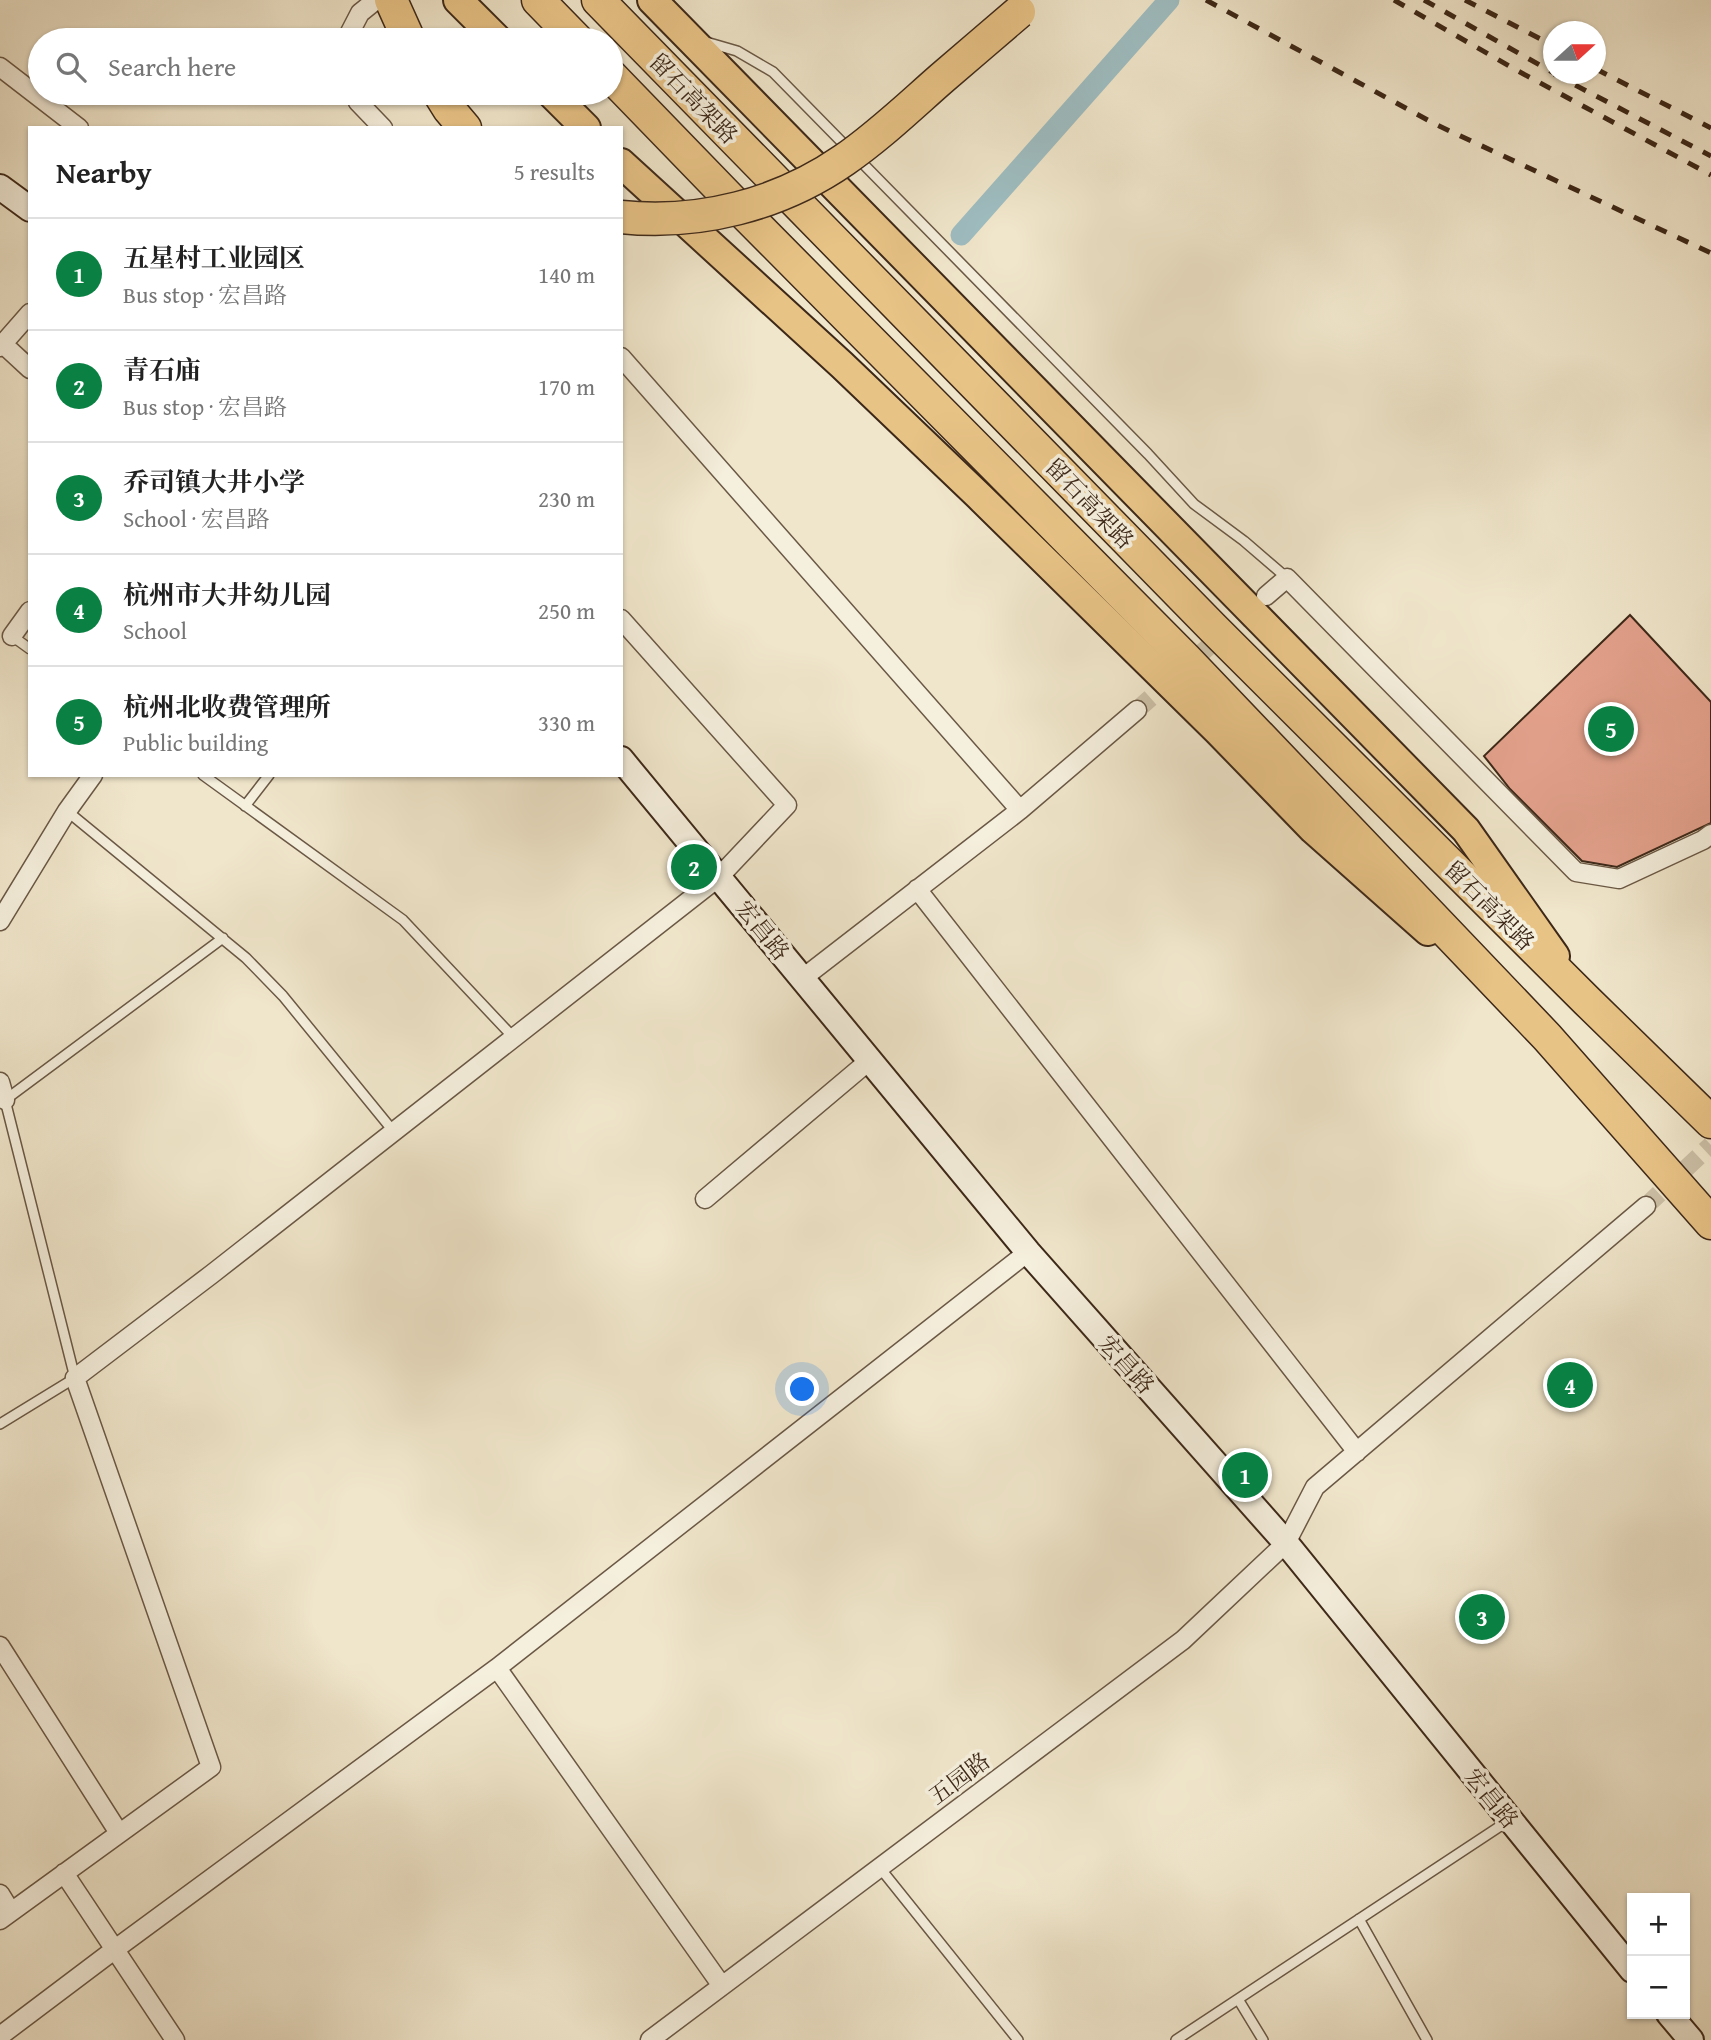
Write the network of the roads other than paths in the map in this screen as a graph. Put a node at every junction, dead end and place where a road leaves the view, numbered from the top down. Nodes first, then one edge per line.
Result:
1 (376, 0) edge
2 (391, 0) edge
3 (458, 0) edge
4 (538, 0) edge
5 (598, 0) edge
6 (1034, 0) edge
7 (658, 5) edge
8 (352, 28) edge
9 (404, 28) edge
10 (486, 28) edge
11 (565, 28) edge
12 (690, 38) junction
13 (0, 66) edge
14 (28, 88) edge
15 (623, 88) edge
16 (50, 105) edge
17 (361, 105) edge
18 (446, 105) edge
19 (563, 105) edge
20 (76, 126) edge
21 (381, 126) edge
22 (463, 126) edge
23 (584, 126) edge
24 (623, 165) edge
25 (0, 187) edge
26 (28, 208) edge
27 (623, 217) edge
28 (28, 315) edge
29 (2, 346) edge
30 (623, 359) edge
31 (28, 367) edge
32 (1287, 578) junction
33 (1266, 596) tunnel mouth
34 (28, 614) edge
35 (623, 621) edge
36 (12, 636) joint
37 (28, 648) edge
38 (1137, 710) tunnel mouth
39 (623, 761) edge
40 (92, 777) edge
41 (206, 777) edge
42 (267, 777) edge
43 (245, 806) junction
44 (1020, 810) junction
45 (67, 811) junction
46 (1711, 834) edge
47 (719, 877) junction
48 (918, 890) junction
49 (0, 921) edge
50 (223, 938) junction
51 (803, 978) junction
52 (1587, 1001) junction
53 (1547, 1037) junction
54 (514, 1038) junction
55 (870, 1060) junction
56 (3, 1091) edge
57 (1711, 1122) edge
58 (394, 1132) junction
59 (705, 1199) dead end
60 (1646, 1206) tunnel mouth
61 (1711, 1223) edge
62 (1028, 1252) junction
63 (75, 1378) junction
64 (0, 1424) edge
65 (1357, 1452) junction
66 (1286, 1543) junction
67 (0, 1646) edge
68 (497, 1668) junction
69 (1510, 1820) junction
70 (119, 1833) junction
71 (880, 1868) junction
72 (64, 1874) junction
73 (0, 1894) edge
74 (6, 1916) edge
75 (1359, 1919) junction
76 (114, 1950) junction
77 (1627, 1964) edge
78 (722, 1986) junction
79 (1238, 1999) junction
80 (1673, 2019) edge
81 (0, 2036) edge
82 (174, 2040) edge
83 (650, 2040) edge
84 (1018, 2040) edge
85 (1176, 2040) edge
86 (1262, 2040) edge
87 (1427, 2040) edge
88 (1691, 2040) edge

1 - 8 street
2 - 9 highway
3 - 10 main road
4 - 11 highway
5 - 52 highway, 留石高架路
6 - 27 highway, bridge
7 - 12 main road
12 - 32 lane
12 - 52 main road
13 - 14 street
15 - 53 highway, 留石高架路
16 - 20 street
17 - 21 street
18 - 22 highway
19 - 23 main road
24 - 53 main road
25 - 26 street
28 - 29 street
29 - 31 street
30 - 44 street
32 - 33 street
32 - 46 street
34 - 36 street
35 - 47 street
36 - 37 lane
38 - 44 street
39 - 47 street, 宏昌路
40 - 45 street
41 - 43 lane
42 - 43 lane
43 - 54 lane
44 - 48 street
45 - 49 street
45 - 50 lane
47 - 51 street, 宏昌路
47 - 54 street
48 - 51 street
48 - 65 street
50 - 56 lane
50 - 58 lane
51 - 55 street, 宏昌路
52 - 57 highway, 留石高架路
53 - 61 highway, 留石高架路
54 - 58 street
55 - 59 street
55 - 62 street, 宏昌路
56 - 63 lane
58 - 63 street
60 - 65 street, 五园路
62 - 66 street, 宏昌路
62 - 68 street
63 - 64 lane
63 - 70 street
65 - 66 street, 五园路
66 - 69 street, 宏昌路
66 - 71 street, 五园路
67 - 70 street
68 - 76 street
68 - 78 street
69 - 75 lane
69 - 77 street, 宏昌路
70 - 72 street
71 - 78 street, 五园路
71 - 84 lane
72 - 74 street
72 - 76 street
73 - 74 street
75 - 79 lane
75 - 87 lane
76 - 81 street
76 - 82 street
78 - 83 street, 五园路
79 - 85 lane
79 - 86 lane
80 - 88 street

